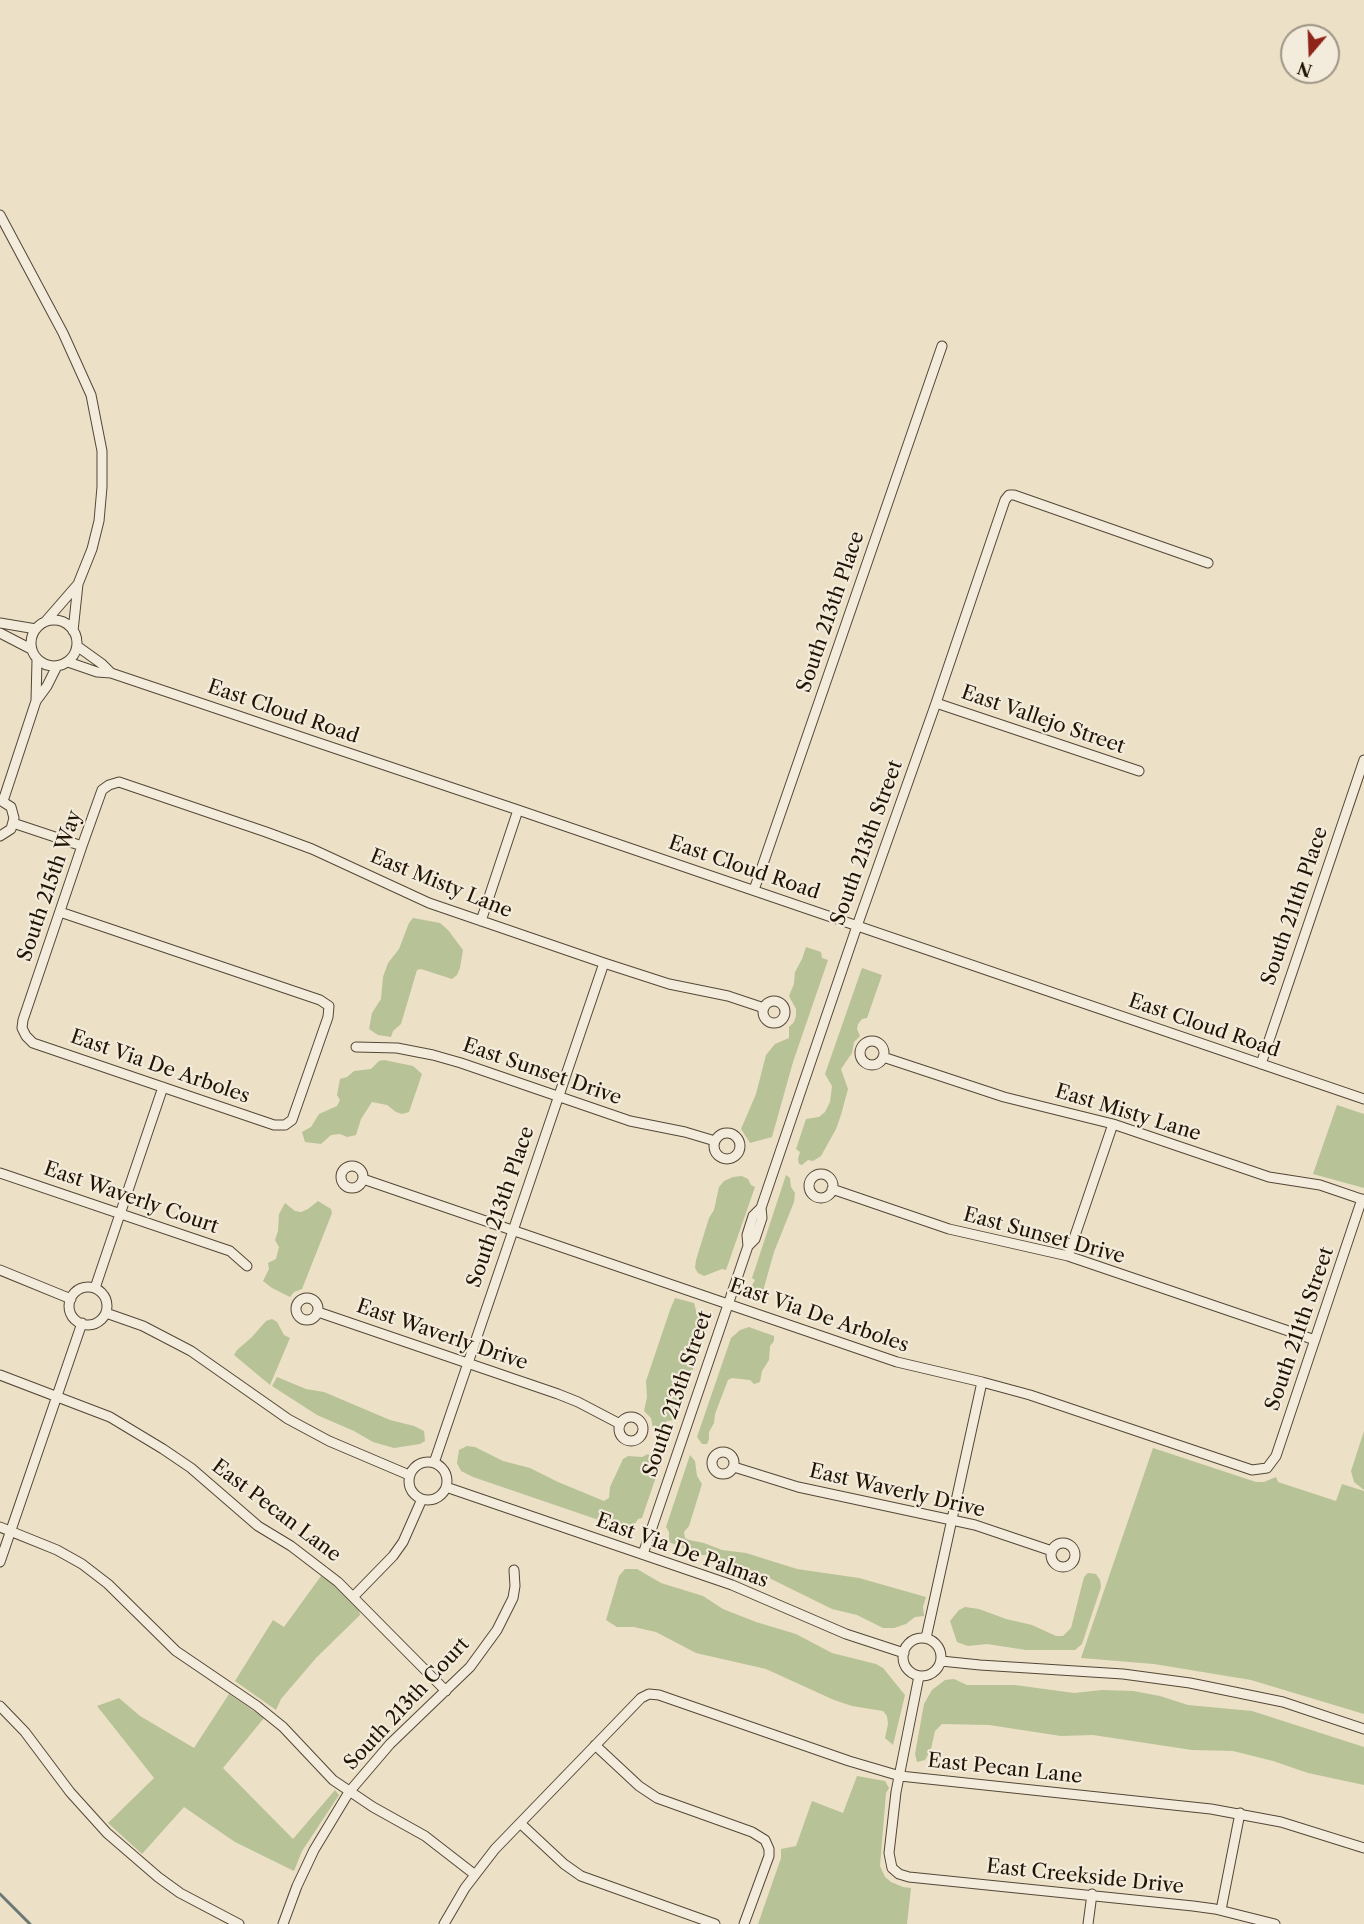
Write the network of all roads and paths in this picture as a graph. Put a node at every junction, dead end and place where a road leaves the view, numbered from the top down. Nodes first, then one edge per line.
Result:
1 (0, 215) edge
2 (942, 346) dead end
3 (1208, 563) dead end
4 (78, 584) junction
5 (45, 622) junction
6 (0, 623) edge
7 (36, 629) junction
8 (73, 631) junction
9 (0, 633) edge
10 (77, 646) junction
11 (31, 649) junction
12 (37, 660) junction
13 (68, 662) junction
14 (57, 666) junction
15 (111, 674) junction
16 (36, 701) junction
17 (936, 703) junction
18 (1364, 760) edge
19 (1139, 771) dead end
20 (109, 785) joint
21 (1, 800) edge
22 (518, 810) junction
23 (13, 823) junction
24 (0, 836) edge
25 (82, 846) junction
26 (754, 890) junction
27 (60, 912) junction
28 (481, 921) junction
29 (857, 926) junction
30 (604, 963) junction
31 (764, 1008) dead end
32 (26, 1036) joint
33 (356, 1047) dead end
34 (883, 1057) dead end
35 (1261, 1064) junction
36 (163, 1087) junction
37 (558, 1097) junction
38 (1364, 1099) edge
39 (1113, 1124) junction
40 (715, 1142) dead end
41 (0, 1173) edge
42 (363, 1179) dead end
43 (832, 1189) dead end
44 (1363, 1200) edge
45 (120, 1214) junction
46 (512, 1230) junction
47 (1068, 1256) junction
48 (247, 1266) dead end
49 (0, 1270) edge
50 (95, 1288) junction
51 (71, 1299) junction
52 (728, 1304) junction
53 (318, 1312) dead end
54 (106, 1313) junction
55 (82, 1323) junction
56 (1315, 1340) junction
57 (468, 1364) junction
58 (0, 1375) edge
59 (982, 1382) junction
60 (58, 1396) junction
61 (620, 1424) dead end
62 (434, 1463) junction
63 (734, 1467) dead end
64 (1267, 1468) joint
65 (409, 1475) junction
66 (446, 1487) junction
67 (422, 1499) junction
68 (952, 1520) junction
69 (0, 1527) edge
70 (11, 1530) junction
71 (1052, 1551) dead end
72 (643, 1554) junction
73 (0, 1562) edge
74 (514, 1570) dead end
75 (354, 1596) junction
76 (926, 1638) junction
77 (903, 1653) junction
78 (941, 1661) junction
79 (919, 1676) junction
80 (446, 1691) junction
81 (0, 1706) edge
82 (1364, 1729) edge
83 (595, 1745) junction
84 (900, 1776) junction
85 (349, 1792) junction
86 (1240, 1813) junction
87 (520, 1824) junction
88 (1364, 1848) edge
89 (474, 1874) junction
90 (1092, 1894) junction
91 (1221, 1910) junction
92 (239, 1924) edge
93 (283, 1924) edge
94 (444, 1924) edge
95 (715, 1924) edge
96 (744, 1924) edge
97 (1088, 1924) edge
98 (1275, 1924) edge

1 - 4 street
2 - 26 street, South 213th Place
3 - 17 street, South 213th Street
4 - 5 street
4 - 8 street
5 - 7 street
5 - 8 street
6 - 7 street
7 - 11 street
8 - 10 street
9 - 11 street
10 - 13 street
10 - 15 street, East Cloud Road
11 - 12 street
12 - 14 street
12 - 16 street
13 - 14 street
13 - 15 street, East Cloud Road
14 - 16 street
15 - 22 street, East Cloud Road
16 - 21 street
17 - 19 street, East Vallejo Street
17 - 29 street, South 213th Street
18 - 35 street, South 211th Place
20 - 25 street, South 215th Way
20 - 28 street, East Misty Lane
21 - 23 street
22 - 26 street, East Cloud Road
22 - 28 street
23 - 24 street
23 - 25 street
25 - 27 street, South 215th Way
26 - 29 street, East Cloud Road
27 - 32 street, South 215th Way
27 - 36 street, East Via De Arboles
28 - 30 street, East Misty Lane
29 - 35 street, East Cloud Road
29 - 52 street, South 213th Street
30 - 31 street, East Misty Lane
30 - 37 street, South 213th Place
32 - 36 street, East Via De Arboles
33 - 37 street, East Sunset Drive
34 - 39 street, East Misty Lane
35 - 38 street, East Cloud Road
36 - 45 street
37 - 40 street, East Sunset Drive
37 - 46 street, South 213th Place
39 - 44 street, East Misty Lane
39 - 47 street
41 - 45 street, East Waverly Court
42 - 46 street, East Via De Arboles
43 - 47 street, East Sunset Drive
44 - 56 street, South 211th Street
45 - 48 street, East Waverly Court
45 - 50 street
46 - 52 street, East Via De Arboles
46 - 57 street, South 213th Place
47 - 56 street, East Sunset Drive
49 - 51 street
50 - 51 street
50 - 54 street
51 - 55 street
52 - 59 street, East Via De Arboles
52 - 72 street, South 213th Street
53 - 57 street, East Waverly Drive
54 - 55 street
54 - 65 street
55 - 60 street
56 - 64 street, South 211th Street
57 - 61 street, East Waverly Drive
57 - 62 street, South 213th Place
58 - 60 street, East Pecan Lane
59 - 64 street, East Via De Arboles
59 - 68 street
60 - 70 street
60 - 75 street, East Pecan Lane
62 - 65 street
62 - 66 street
63 - 68 street, East Waverly Drive
65 - 67 street
66 - 67 street
66 - 72 street, East Via De Palmas
67 - 75 street
68 - 71 street, East Waverly Drive
68 - 76 street
69 - 70 street
70 - 73 street
70 - 85 street
72 - 77 street, East Via De Palmas
74 - 80 street, South 213th Court
75 - 80 street, East Pecan Lane
76 - 77 street
76 - 78 street
77 - 79 street
78 - 79 street
78 - 82 street
79 - 84 street
80 - 85 street, South 213th Court
81 - 92 street
83 - 84 street, East Pecan Lane
83 - 87 street
83 - 96 street
84 - 86 street, East Pecan Lane
84 - 90 street, East Creekside Drive
85 - 89 street
85 - 93 street, South 213th Court
86 - 88 street, East Pecan Lane
86 - 91 street
87 - 89 street
87 - 95 street
89 - 94 street
90 - 91 street, East Creekside Drive
90 - 97 street
91 - 98 street, East Creekside Drive

